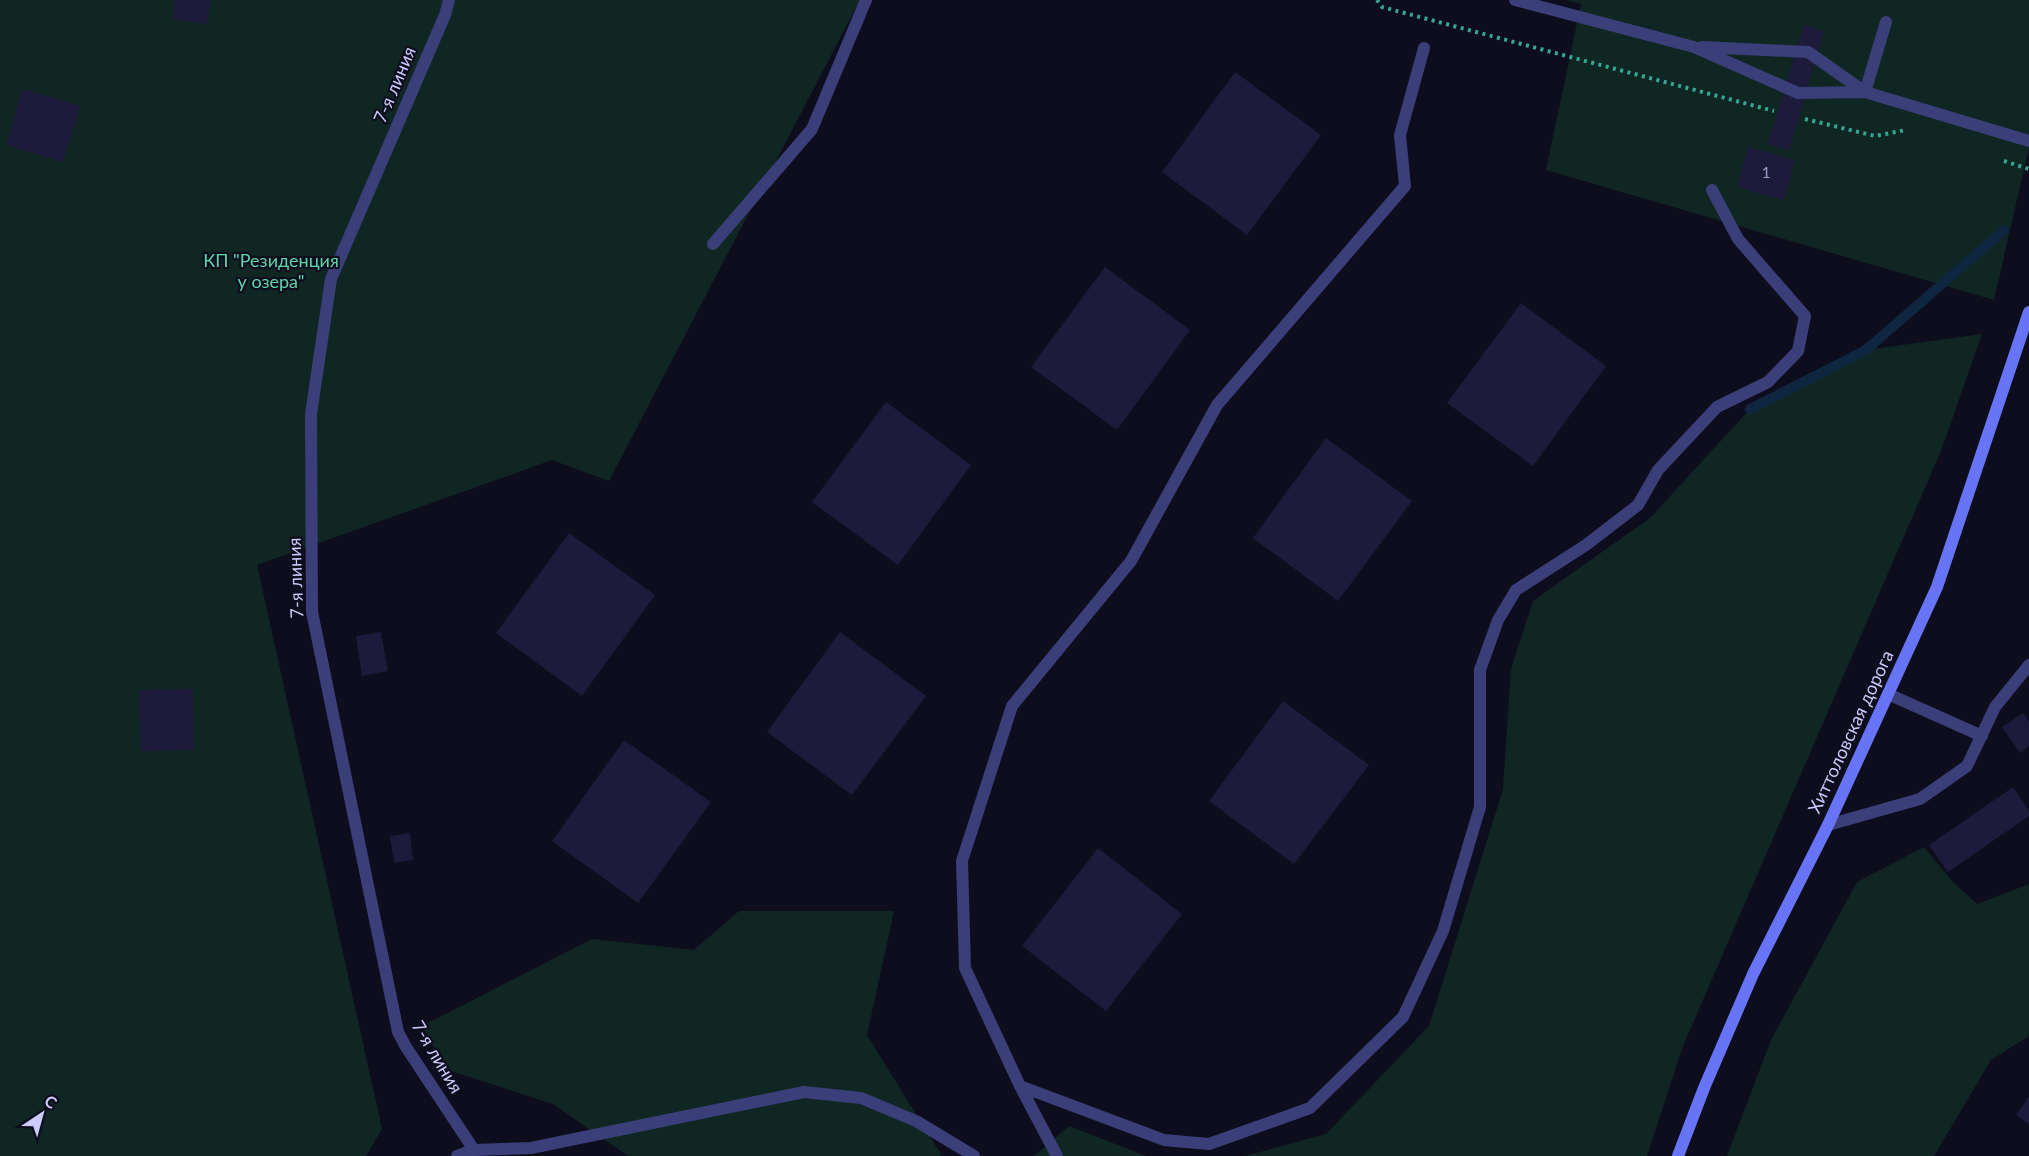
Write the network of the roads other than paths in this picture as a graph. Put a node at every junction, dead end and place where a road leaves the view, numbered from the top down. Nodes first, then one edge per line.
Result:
1 (449, 0) edge
2 (866, 0) edge
3 (1515, 0) edge
4 (1886, 22) dead end
5 (1694, 47) junction
6 (1424, 48) dead end
7 (1865, 92) junction
8 (2029, 141) edge
9 (1712, 190) dead end
10 (713, 244) dead end
11 (2029, 312) edge
12 (2029, 665) edge
13 (1888, 694) junction
14 (1982, 736) junction
15 (1828, 825) junction
16 (1020, 1086) junction
17 (474, 1150) junction
18 (457, 1156) edge
19 (974, 1156) edge
20 (1057, 1156) edge
21 (1678, 1156) edge

1 - 17 street, 7-я линия
2 - 10 street
3 - 5 street
4 - 7 street
5 - 7 street
5 - 7 street
6 - 16 street
7 - 8 street
9 - 16 street
11 - 13 street, Хиттоловская дорога
12 - 14 street
13 - 14 street
13 - 15 street, Хиттоловская дорога
14 - 15 street
15 - 21 street, Хиттоловская дорога
16 - 20 street
17 - 18 street
17 - 19 street

